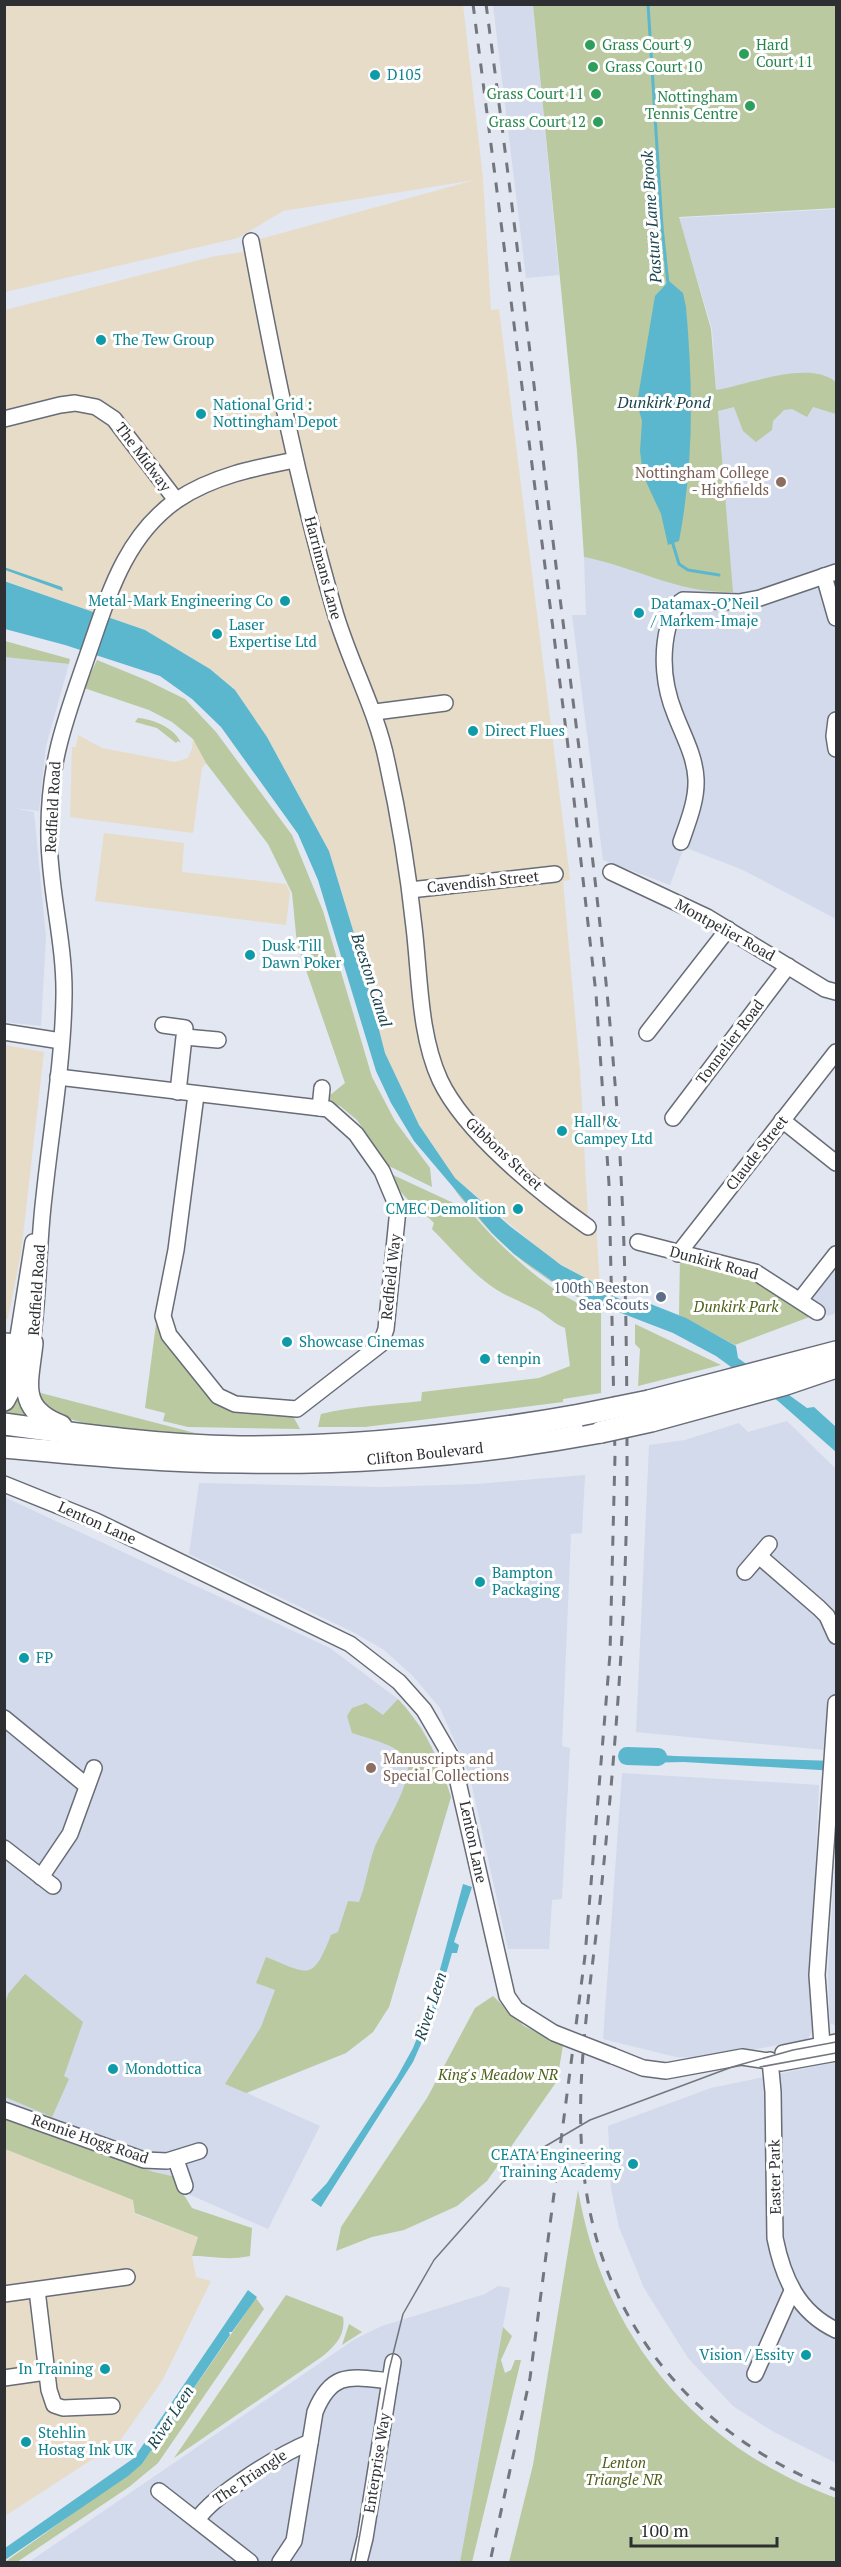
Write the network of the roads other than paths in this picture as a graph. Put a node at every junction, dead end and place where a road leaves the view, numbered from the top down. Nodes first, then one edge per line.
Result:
1 (250, 241) dead end
2 (4, 419) edge
3 (295, 460) junction
4 (176, 500) junction
5 (830, 574) edge
6 (837, 618) edge
7 (445, 703) dead end
8 (375, 712) junction
9 (837, 720) edge
10 (837, 749) edge
11 (681, 842) dead end
12 (611, 872) dead end
13 (555, 874) dead end
14 (410, 890) junction
15 (728, 929) junction
16 (788, 966) junction
17 (837, 992) edge
18 (163, 1025) dead end
19 (4, 1032) edge
20 (647, 1033) dead end
21 (184, 1037) junction
22 (61, 1041) junction
23 (218, 1041) dead end
24 (837, 1052) edge
25 (58, 1077) junction
26 (322, 1088) dead end
27 (178, 1092) junction
28 (196, 1095) junction
29 (320, 1108) junction
30 (673, 1118) dead end
31 (782, 1120) junction
32 (837, 1163) edge
33 (588, 1227) dead end
34 (638, 1242) dead end
35 (678, 1254) junction
36 (837, 1254) edge
37 (800, 1300) junction
38 (817, 1312) dead end
39 (18, 1342) edge
40 (837, 1342) edge
41 (837, 1352) edge
42 (837, 1367) edge
43 (837, 1375) edge
44 (780, 1376) junction
45 (4, 1400) edge
46 (4, 1424) edge
47 (581, 1425) junction
48 (105, 1438) junction
49 (4, 1447) edge
50 (4, 1484) edge
51 (769, 1544) dead end
52 (759, 1556) junction
53 (745, 1572) dead end
54 (837, 1636) edge
55 (837, 1703) edge
56 (4, 1718) edge
57 (94, 1768) dead end
58 (87, 1786) junction
59 (4, 1848) edge
60 (829, 2043) edge
61 (836, 2053) edge
62 (770, 2060) junction
63 (4, 2110) edge
64 (199, 2151) dead end
65 (176, 2160) junction
66 (185, 2187) dead end
67 (127, 2277) dead end
68 (37, 2290) junction
69 (792, 2291) junction
70 (4, 2294) edge
71 (837, 2330) edge
72 (393, 2362) dead end
73 (46, 2372) junction
74 (755, 2373) dead end
75 (4, 2378) edge
76 (390, 2381) junction
77 (112, 2406) dead end
78 (310, 2442) junction
79 (159, 2491) dead end
80 (197, 2520) junction
81 (250, 2562) edge
82 (280, 2562) edge
83 (359, 2562) edge

1 - 3 street, Harrimans Lane
2 - 4 street, The Midway
3 - 4 street, Redfield Road
3 - 8 street, Harrimans Lane
4 - 22 street, Redfield Road
5 - 6 street
5 - 11 street
7 - 8 street
8 - 14 street, Harrimans Lane
9 - 10 street
12 - 15 street, Montpelier Road
13 - 14 street, Cavendish Street
14 - 33 street, Gibbons Street
15 - 16 street, Montpelier Road
15 - 20 street
16 - 17 street, Montpelier Road
16 - 30 street, Tonnelier Road
18 - 21 street
19 - 22 street
21 - 23 street
21 - 27 street
22 - 25 street, Redfield Road
24 - 31 street, Claude Street
25 - 27 street, Redfield Way
25 - 39 street, Redfield Road
26 - 29 street
27 - 28 street, Redfield Way
28 - 29 street, Redfield Way
28 - 29 street, Redfield Way
31 - 32 street
31 - 35 street, Claude Street
34 - 35 street, Dunkirk Road
35 - 37 street, Dunkirk Road
36 - 37 street
37 - 38 street, Dunkirk Road
39 - 45 highway
39 - 48 highway
40 - 44 highway
41 - 44 highway, Clifton Boulevard
42 - 44 highway, Clifton Boulevard
43 - 44 highway
44 - 47 highway, Clifton Boulevard, bridge
46 - 48 highway, Clifton Boulevard
47 - 48 highway, Clifton Boulevard
47 - 49 highway, Clifton Boulevard
50 - 62 street, Lenton Lane, bridge
51 - 52 street
52 - 53 street
52 - 54 street
55 - 60 street
56 - 58 street
57 - 58 street
58 - 59 street
60 - 61 street
60 - 62 street, Lenton Lane
61 - 62 street, Lenton Lane
62 - 69 street, Easter Park
63 - 65 street, Rennie Hogg Road
64 - 65 street, Rennie Hogg Road
65 - 66 street
67 - 68 street
68 - 70 street
68 - 73 street
69 - 71 street, Easter Park
69 - 74 street
72 - 76 street, Enterprise Way
73 - 75 street
73 - 77 street
76 - 78 street, The Triangle
76 - 83 street, Enterprise Way
78 - 80 street, The Triangle
78 - 82 street, The Triangle
79 - 80 street
80 - 81 street

